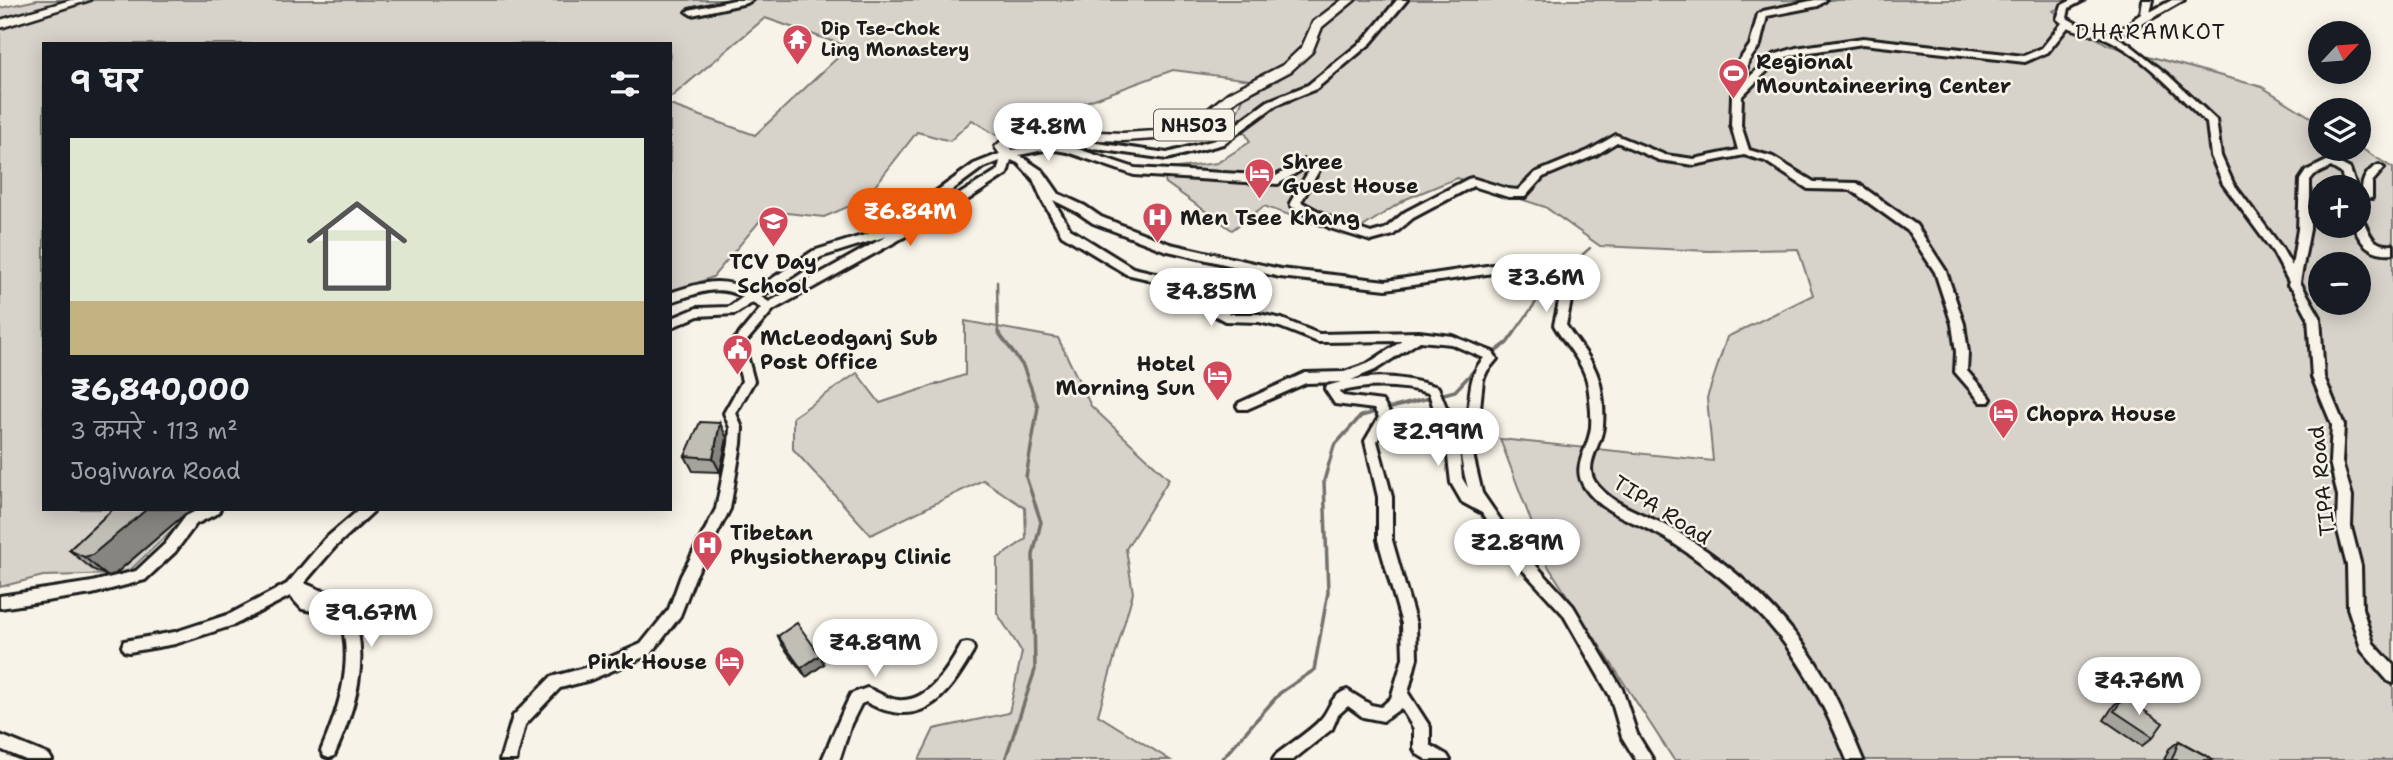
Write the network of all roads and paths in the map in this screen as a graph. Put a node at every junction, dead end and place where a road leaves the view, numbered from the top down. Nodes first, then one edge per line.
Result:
1 (84, 0) edge
2 (747, 0) edge
3 (1349, 0) edge
4 (1402, 0) edge
5 (1821, 0) edge
6 (2079, 0) edge
7 (2148, 0) edge
8 (2179, 0) edge
9 (692, 12) dead end
10 (2067, 23) junction
11 (0, 24) edge
12 (2125, 30) junction
13 (2110, 36) junction
14 (1737, 95) junction
15 (1744, 152) junction
16 (1007, 154) junction
17 (1029, 168) junction
18 (2379, 168) dead end
19 (2309, 175) edge
20 (2347, 175) edge
21 (2308, 176) edge
22 (2371, 177) edge
23 (2364, 238) edge
24 (2393, 249) edge
25 (2294, 285) junction
26 (751, 296) junction
27 (672, 297) edge
28 (769, 307) junction
29 (672, 323) edge
30 (1419, 336) junction
31 (1985, 400) dead end
32 (1243, 406) dead end
33 (1384, 412) joint
34 (1484, 510) junction
35 (209, 511) edge
36 (367, 511) edge
37 (293, 587) junction
38 (0, 602) edge
39 (375, 608) dead end
40 (129, 646) dead end
41 (967, 649) dead end
42 (2393, 676) edge
43 (1400, 694) junction
44 (0, 741) edge
45 (329, 751) dead end
46 (44, 760) edge
47 (508, 760) edge
48 (830, 760) edge
49 (1281, 760) edge
50 (1442, 760) edge
51 (1645, 760) edge
52 (1855, 760) edge

1 - 11 main road
2 - 9 street
3 - 16 main road, NH503
4 - 16 street
5 - 14 street
6 - 10 street
7 - 12 street
8 - 12 street
10 - 13 street, TIPA Road
10 - 14 street
12 - 13 street
13 - 25 street, TIPA Road
14 - 15 street
15 - 16 street
15 - 31 street
16 - 17 street
16 - 26 street
16 - 28 street
17 - 30 street
17 - 52 street, TIPA Road
18 - 22 street
19 - 20 street
21 - 25 street
23 - 24 street
25 - 42 street, TIPA Road
26 - 27 street
26 - 28 street
26 - 29 street
28 - 47 street
30 - 32 street
30 - 34 street
33 - 34 street
33 - 43 street
34 - 51 street
35 - 38 street
36 - 37 street
37 - 39 street
37 - 40 street
37 - 45 street
41 - 48 street
43 - 49 street
43 - 50 street
44 - 46 street

